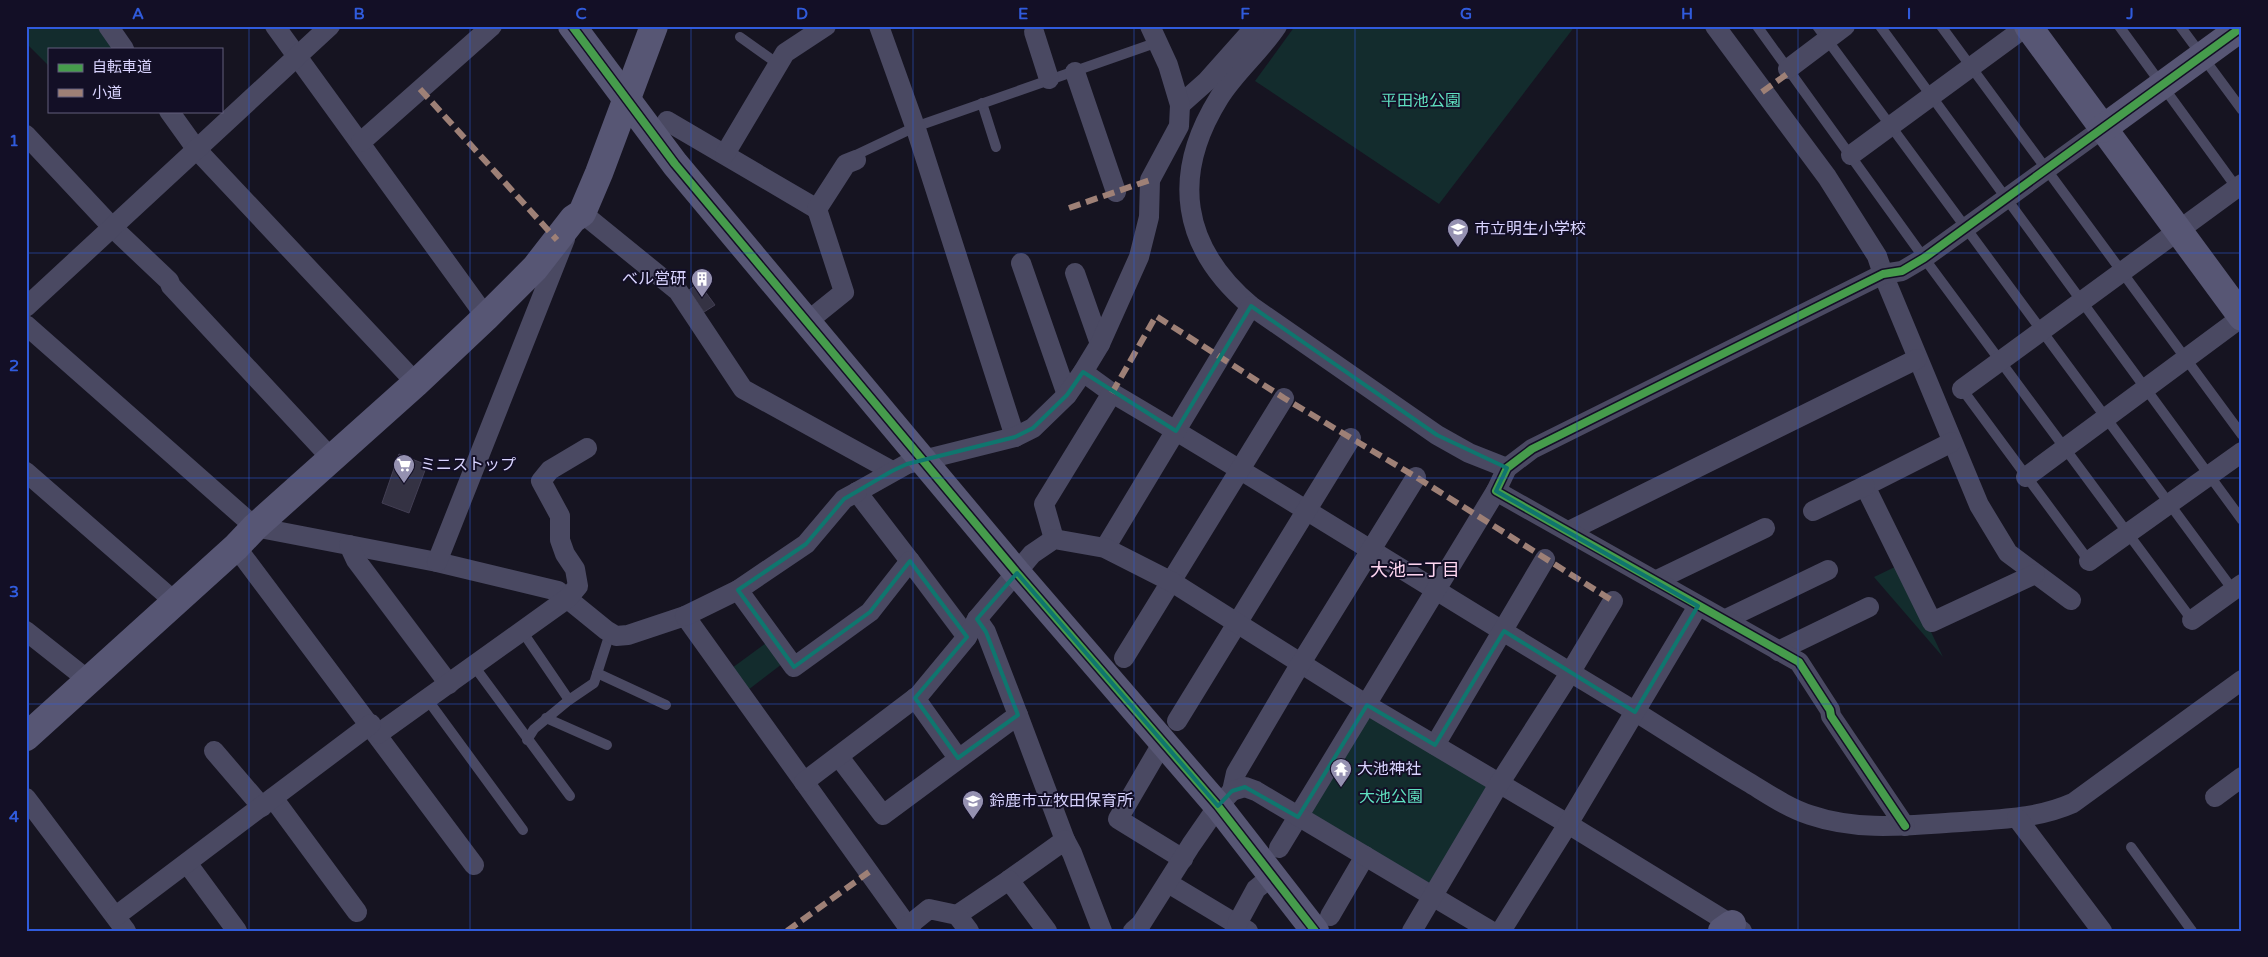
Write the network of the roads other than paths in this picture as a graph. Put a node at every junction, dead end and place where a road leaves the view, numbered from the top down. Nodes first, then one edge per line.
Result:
1 (108, 26) edge
2 (275, 26) edge
3 (330, 26) edge
4 (492, 26) edge
5 (572, 26) edge
6 (654, 26) edge
7 (826, 26) edge
8 (880, 26) edge
9 (1715, 26) edge
10 (1756, 26) edge
11 (1845, 26) edge
12 (1880, 26) edge
13 (1941, 26) edge
14 (2028, 26) edge
15 (2119, 26) edge
16 (2180, 26) edge
17 (1270, 27) edge
18 (2242, 27) edge
19 (1034, 32) dead end
20 (1822, 33) edge
21 (1154, 34) edge
22 (740, 37) dead end
23 (123, 48) edge
24 (2202, 56) junction
25 (297, 57) junction
26 (778, 64) junction
27 (1971, 67) junction
28 (1788, 69) junction
29 (1075, 72) junction
30 (1049, 79) junction
31 (2162, 85) junction
32 (1930, 97) junction
33 (626, 98) junction
34 (982, 103) junction
35 (1180, 104) junction
36 (2242, 110) edge
37 (170, 112) edge
38 (668, 121) dead end
39 (1891, 126) junction
40 (915, 127) junction
41 (2102, 129) junction
42 (361, 142) junction
43 (29, 145) edge
44 (996, 147) dead end
45 (197, 150) junction
46 (725, 154) junction
47 (1851, 155) junction
48 (856, 160) joint
49 (2045, 170) junction
50 (2240, 189) edge
51 (1116, 192) dead end
52 (2005, 199) junction
53 (817, 209) junction
54 (577, 216) junction
55 (113, 228) junction
56 (1965, 228) junction
57 (2178, 231) junction
58 (1924, 258) junction
59 (1021, 263) dead end
60 (2121, 272) junction
61 (1075, 273) dead end
62 (1882, 274) junction
63 (2081, 302) junction
64 (1251, 306) junction
65 (26, 307) edge
66 (486, 317) junction
67 (2242, 317) edge
68 (808, 321) junction
69 (26, 325) edge
70 (2042, 331) junction
71 (1100, 344) junction
72 (2185, 358) junction
73 (1917, 359) junction
74 (2001, 362) junction
75 (1083, 372) junction
76 (416, 383) junction
77 (1962, 389) joint
78 (2145, 389) junction
79 (1112, 393) junction
80 (1067, 395) junction
81 (1284, 398) dead end
82 (2106, 418) junction
83 (1176, 431) junction
84 (2242, 435) edge
85 (1015, 437) junction
86 (1351, 438) dead end
87 (1952, 442) junction
88 (586, 448) dead end
89 (2065, 448) junction
90 (2242, 452) edge
91 (332, 459) junction
92 (923, 461) junction
93 (1506, 468) junction
94 (1240, 470) junction
95 (892, 471) junction
96 (26, 472) edge
97 (2209, 475) junction
98 (1416, 477) dead end
99 (2026, 477) junction
100 (1865, 486) junction
101 (1496, 491) junction
102 (857, 492) junction
103 (2170, 504) junction
104 (1307, 511) junction
105 (1813, 511) dead end
106 (2242, 520) edge
107 (255, 527) junction
108 (1765, 528) dead end
109 (1569, 531) junction
110 (2128, 534) junction
111 (1054, 539) junction
112 (349, 545) junction
113 (236, 547) junction
114 (1105, 548) junction
115 (1370, 550) junction
116 (1545, 559) dead end
117 (910, 561) junction
118 (2089, 561) joint
119 (436, 562) junction
120 (1828, 570) dead end
121 (1017, 573) junction
122 (2035, 574) junction
123 (1655, 581) junction
124 (1172, 582) junction
125 (738, 590) junction
126 (1436, 591) junction
127 (2239, 592) edge
128 (568, 598) junction
129 (2071, 600) dead end
130 (174, 601) junction
131 (1614, 601) dead end
132 (1698, 606) junction
133 (1869, 607) dead end
134 (685, 616) junction
135 (977, 619) junction
136 (1724, 620) junction
137 (2192, 620) joint
138 (1238, 623) junction
139 (26, 631) edge
140 (522, 631) junction
141 (1504, 631) junction
142 (610, 633) junction
143 (967, 636) junction
144 (1778, 651) junction
145 (1124, 658) dead end
146 (1301, 663) junction
147 (474, 666) junction
148 (597, 673) junction
149 (1570, 673) junction
150 (88, 680) junction
151 (2242, 680) edge
152 (449, 684) junction
153 (915, 698) junction
154 (427, 699) junction
155 (569, 700) junction
156 (666, 705) dead end
157 (1367, 705) junction
158 (1635, 712) junction
159 (1018, 715) junction
160 (546, 718) junction
161 (374, 729) junction
162 (1170, 731) junction
163 (26, 737) edge
164 (527, 740) junction
165 (607, 745) dead end
166 (1435, 745) junction
167 (214, 751) dead end
168 (839, 757) junction
169 (958, 758) junction
170 (2242, 777) edge
171 (804, 782) junction
172 (1499, 784) junction
173 (570, 796) dead end
174 (2215, 797) dead end
175 (26, 798) edge
176 (1225, 799) junction
177 (268, 803) junction
178 (1298, 817) junction
179 (2017, 818) junction
180 (1568, 824) junction
181 (1905, 826) junction
182 (522, 830) dead end
183 (1065, 840) junction
184 (2131, 847) dead end
185 (1279, 848) dead end
186 (1366, 856) junction
187 (1183, 858) junction
188 (187, 863) junction
189 (474, 865) dead end
190 (1272, 876) junction
191 (1010, 880) junction
192 (1168, 883) junction
193 (1433, 896) junction
194 (357, 912) dead end
195 (963, 923) edge
196 (1322, 923) edge
197 (121, 924) edge
198 (1236, 927) edge
199 (910, 928) edge
200 (1732, 928) edge
201 (237, 931) edge
202 (1047, 931) edge
203 (1102, 931) edge
204 (1133, 931) edge
205 (1412, 931) edge
206 (1492, 931) edge
207 (1501, 931) edge
208 (2102, 931) edge
209 (2192, 931) edge

1 - 23 street
2 - 25 street
3 - 25 street
4 - 42 street
5 - 33 street
6 - 33 street
7 - 26 street
8 - 40 street
9 - 62 street
10 - 28 lane
11 - 20 street
12 - 32 lane
13 - 27 lane
14 - 27 street
14 - 41 street
15 - 31 lane
16 - 24 lane
17 - 35 street
17 - 64 street
18 - 24 street
19 - 30 street
20 - 28 street
20 - 39 lane
21 - 29 lane
21 - 35 street
22 - 26 lane
24 - 31 street
24 - 36 lane
25 - 42 street
25 - 45 street
26 - 46 street
27 - 32 street
27 - 49 lane
28 - 47 lane
29 - 30 lane
29 - 51 street
30 - 34 lane
31 - 41 street
31 - 50 lane
32 - 39 street
32 - 52 lane
33 - 54 street
33 - 68 street
34 - 40 lane
34 - 44 lane
35 - 71 street
37 - 45 street
38 - 46 street
39 - 47 street
39 - 56 lane
40 - 48 lane
40 - 85 street
41 - 49 street
41 - 57 street
42 - 66 street
43 - 55 street
45 - 55 street
45 - 76 street
46 - 53 street
47 - 58 lane
48 - 53 street
49 - 52 street
49 - 60 lane
50 - 57 street
52 - 56 street
52 - 63 lane
53 - 68 street
54 - 66 street
54 - 95 street
54 - 119 street
55 - 65 street
55 - 91 street
56 - 58 street
56 - 70 lane
57 - 60 street
57 - 67 street
58 - 62 street
58 - 74 lane
59 - 80 street
60 - 63 street
60 - 72 lane
61 - 71 street
62 - 73 street
62 - 93 street
63 - 70 street
63 - 78 lane
64 - 83 street
64 - 93 street
66 - 76 street
67 - 72 street
68 - 92 street
69 - 107 street
70 - 74 street
70 - 82 lane
71 - 75 street
72 - 78 street
72 - 84 lane
73 - 87 street
73 - 109 street
74 - 77 street
74 - 89 lane
75 - 79 street
75 - 80 street
76 - 91 street
77 - 99 lane
78 - 82 street
78 - 97 lane
79 - 83 street
79 - 111 street
80 - 85 street
81 - 94 street
82 - 89 street
82 - 103 lane
83 - 94 street
83 - 114 street
85 - 92 street
86 - 104 street
87 - 100 street
87 - 122 street
88 - 128 street
89 - 99 street
89 - 110 lane
90 - 97 street
91 - 107 street
92 - 95 street
92 - 121 street
93 - 101 street
94 - 104 street
94 - 124 street
95 - 102 street
96 - 130 street
97 - 103 street
97 - 106 lane
98 - 115 street
99 - 118 lane
100 - 105 street
100 - 122 street
101 - 109 street
101 - 126 street
102 - 117 street
102 - 125 street
103 - 110 street
103 - 127 lane
104 - 115 street
104 - 138 street
107 - 112 street
107 - 113 street
108 - 123 street
109 - 123 street
110 - 118 street
110 - 137 lane
111 - 114 street
111 - 121 street
112 - 119 street
112 - 152 street
113 - 130 street
113 - 161 street
114 - 124 street
115 - 126 street
115 - 146 street
116 - 141 street
117 - 125 street
117 - 143 street
119 - 128 street
120 - 136 street
121 - 135 street
121 - 162 street
122 - 129 street
123 - 132 street
124 - 138 street
124 - 145 street
125 - 134 street
126 - 141 street
126 - 157 street
127 - 137 street
128 - 140 street
128 - 142 street
130 - 150 street
131 - 149 street
132 - 136 street
132 - 158 street
133 - 144 street
134 - 142 street
134 - 171 street
135 - 143 street
135 - 159 street
136 - 144 street
138 - 146 street
138 - 162 street
139 - 150 street
140 - 147 street
140 - 155 lane
141 - 149 street
141 - 166 street
142 - 148 lane
143 - 153 street
144 - 181 street
146 - 157 street
146 - 176 street
147 - 152 street
147 - 164 lane
148 - 155 lane
148 - 156 lane
149 - 158 street
149 - 172 street
150 - 163 street
151 - 179 street
152 - 154 street
153 - 168 street
153 - 169 street
154 - 161 street
154 - 182 lane
155 - 160 lane
157 - 166 street
157 - 178 street
158 - 180 street
158 - 181 street
159 - 169 street
159 - 183 street
160 - 164 lane
160 - 165 lane
161 - 177 street
161 - 189 street
162 - 176 street
162 - 187 street
164 - 173 lane
166 - 172 street
167 - 177 street
168 - 169 street
168 - 171 street
170 - 174 street
171 - 199 street
172 - 180 street
172 - 193 street
175 - 197 street
176 - 178 street
176 - 187 street
176 - 190 street
177 - 188 street
177 - 194 street
178 - 185 street
178 - 186 street
179 - 181 street
179 - 208 street
180 - 200 street
180 - 207 street
183 - 191 street
183 - 203 street
184 - 209 lane
186 - 193 street
186 - 196 street
187 - 192 street
188 - 197 street
188 - 201 street
190 - 196 street
190 - 198 street
191 - 195 street
191 - 202 street
192 - 198 street
192 - 204 street
193 - 205 street
193 - 206 street
195 - 199 street

